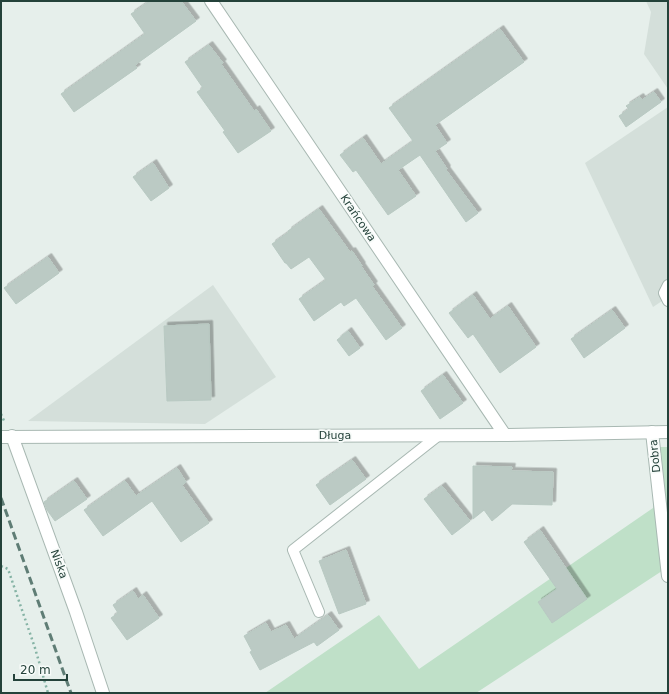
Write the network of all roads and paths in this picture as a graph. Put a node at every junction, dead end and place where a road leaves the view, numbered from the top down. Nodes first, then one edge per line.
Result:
1 (211, 1) edge
2 (668, 285) edge
3 (668, 301) edge
4 (652, 432) junction
5 (668, 432) edge
6 (439, 435) junction
7 (505, 435) junction
8 (6, 436) edge
9 (1, 566) edge
10 (668, 576) edge
11 (319, 612) dead end
12 (48, 693) edge
13 (103, 693) edge

1 - 7 street, Krańcowa
2 - 3 lane
4 - 5 street, Długa
4 - 7 street, Długa
4 - 10 street, Dobra
6 - 7 street, Długa
6 - 8 street, Długa
6 - 11 lane
8 - 13 street, Niska
9 - 12 path

